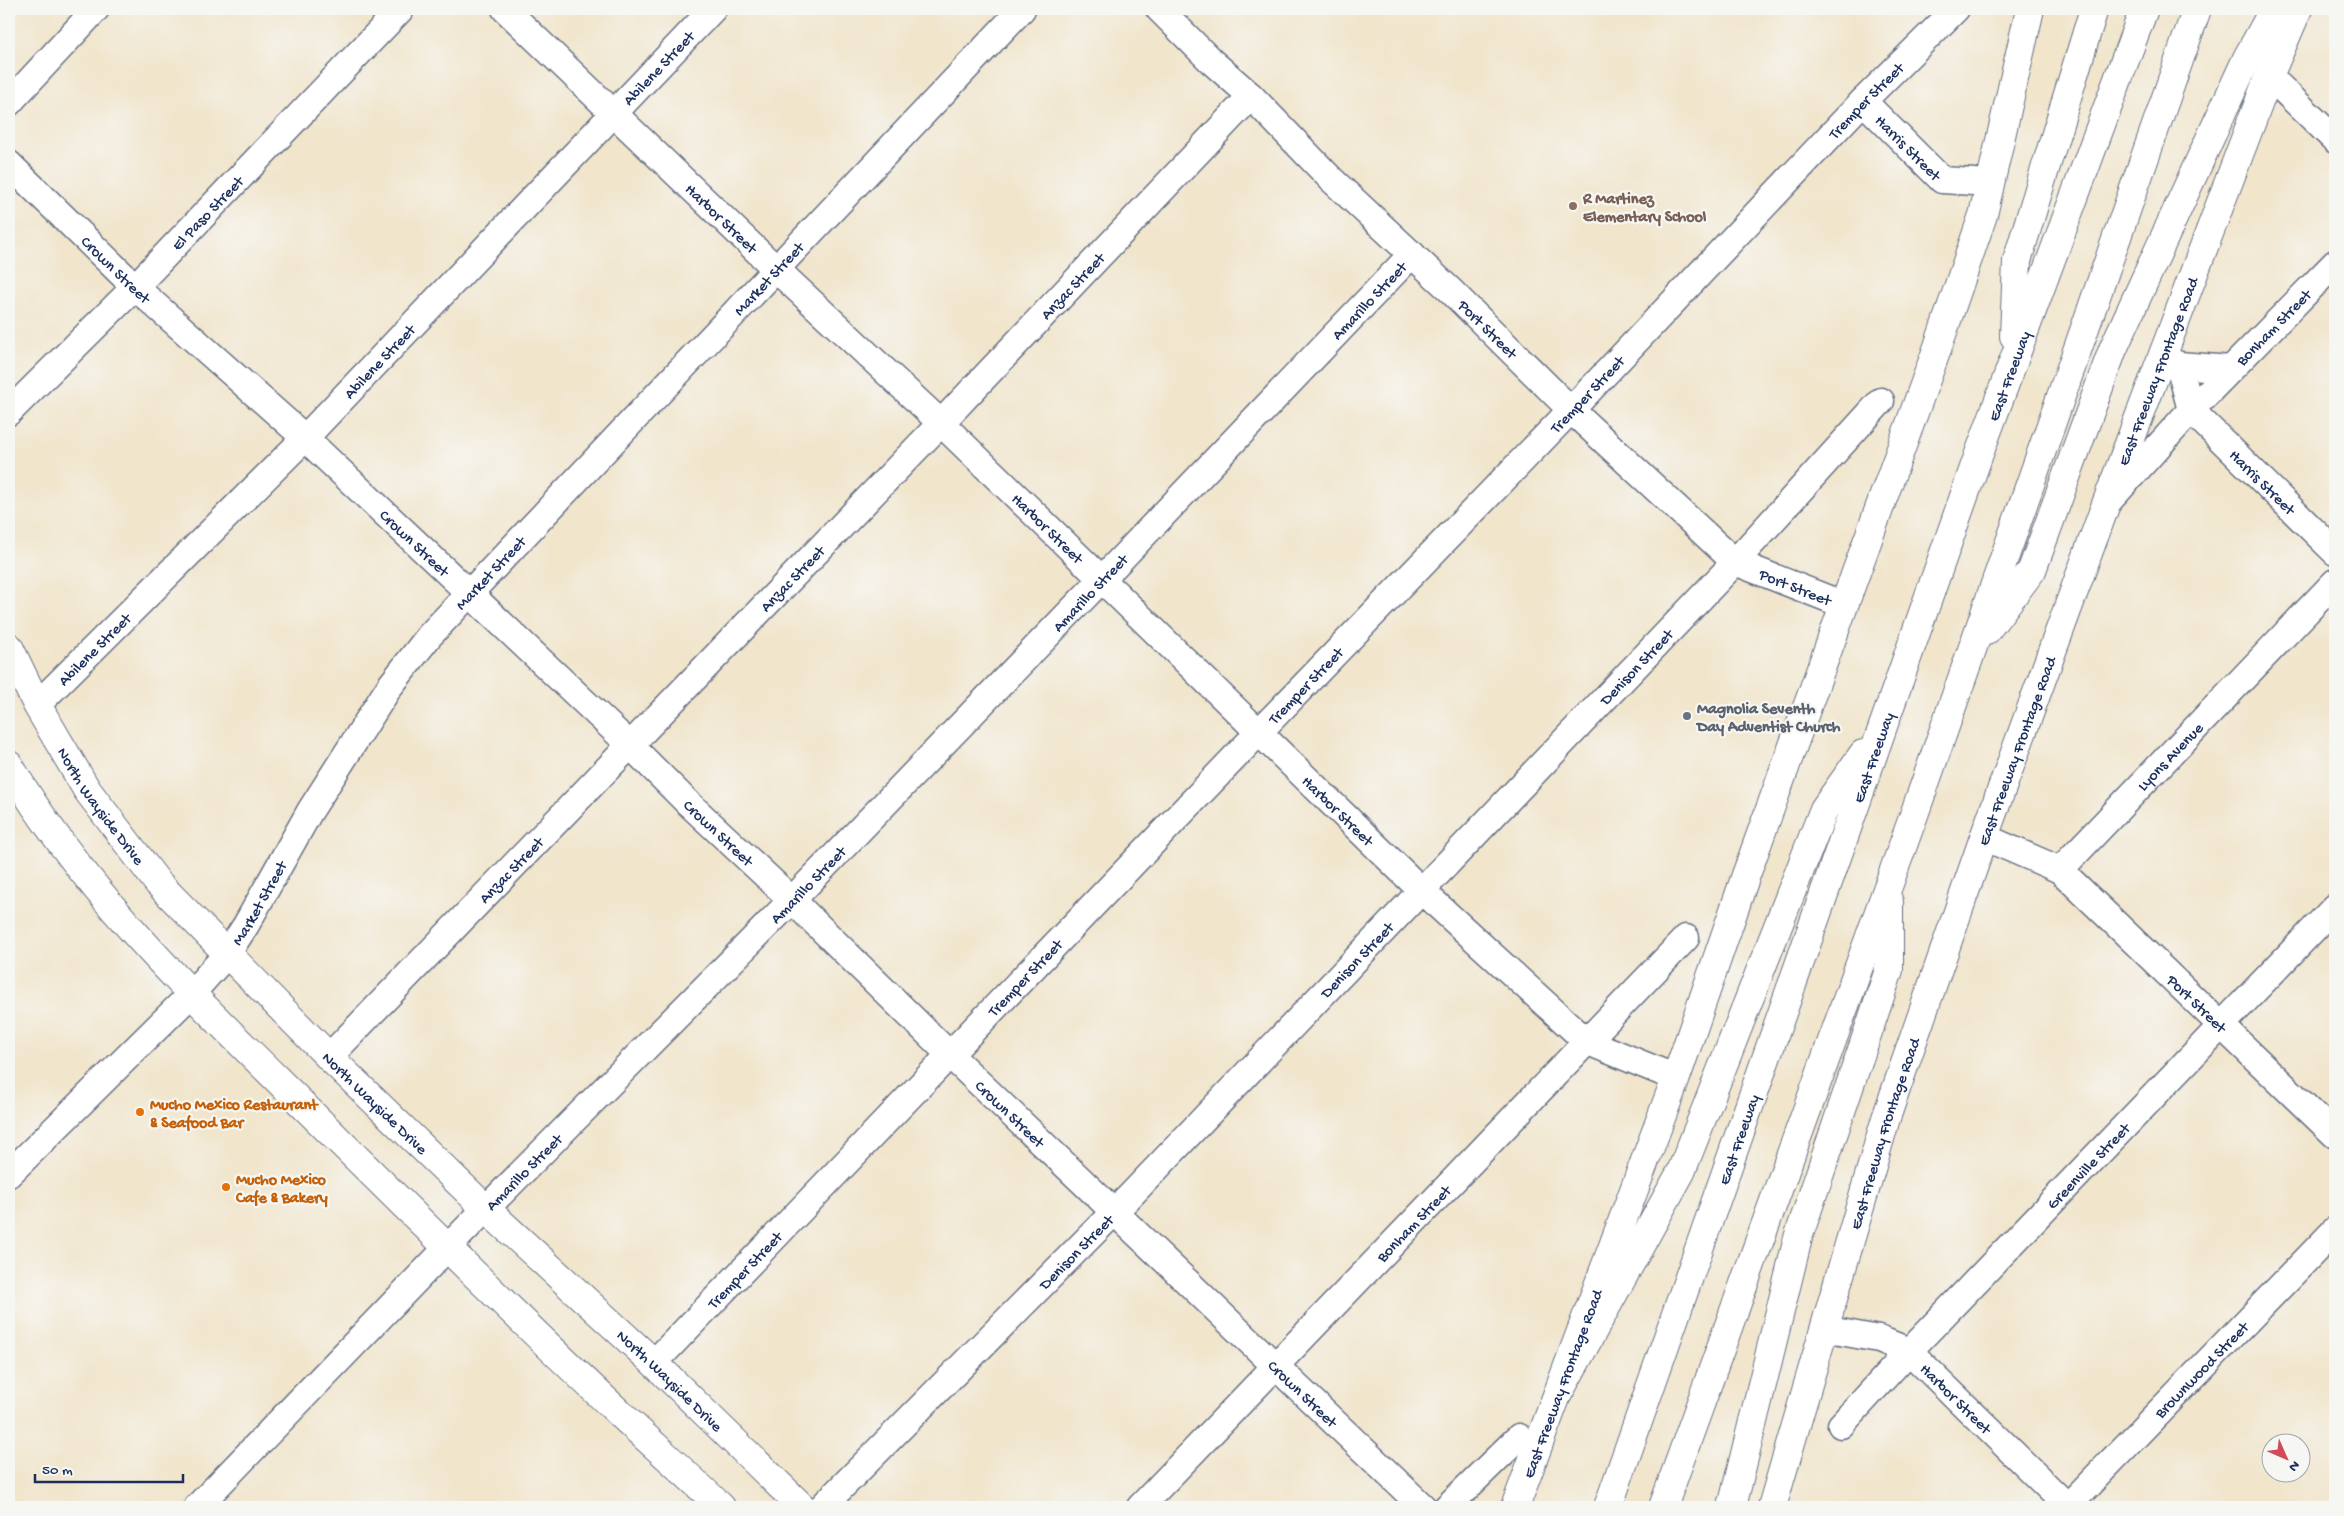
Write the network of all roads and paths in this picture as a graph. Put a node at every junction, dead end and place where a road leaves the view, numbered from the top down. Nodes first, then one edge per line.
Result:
1 (96, 9) edge
2 (401, 9) edge
3 (505, 9) edge
4 (713, 9) edge
5 (1022, 9) edge
6 (1159, 9) edge
7 (1956, 9) edge
8 (2030, 9) edge
9 (2094, 9) edge
10 (2144, 9) edge
11 (2197, 9) edge
12 (2274, 9) edge
13 (2298, 9) edge
14 (2269, 76) junction
15 (1251, 96) junction
16 (1863, 101) junction
17 (9, 103) edge
18 (613, 113) junction
19 (2335, 140) edge
20 (9, 164) edge
21 (1990, 183) junction
22 (1412, 254) junction
23 (2335, 263) edge
24 (777, 270) junction
25 (135, 287) junction
26 (2171, 362) junction
27 (2013, 363) junction
28 (2231, 369) junction
29 (1881, 401) dead end
30 (1571, 410) junction
31 (2191, 410) junction
32 (9, 412) edge
33 (940, 423) junction
34 (305, 438) junction
35 (2106, 504) junction
36 (2335, 552) edge
37 (1736, 562) junction
38 (1101, 580) junction
39 (2335, 582) edge
40 (469, 594) junction
41 (1844, 605) junction
42 (9, 647) edge
43 (1969, 655) junction
44 (37, 705) junction
45 (1882, 726) junction
46 (1259, 732) junction
47 (630, 745) junction
48 (9, 765) edge
49 (1984, 837) junction
50 (2060, 870) junction
51 (1889, 882) junction
52 (1422, 891) junction
53 (792, 900) junction
54 (2335, 908) edge
55 (1686, 938) dead end
56 (227, 954) junction
57 (191, 994) junction
58 (2220, 1025) junction
59 (1586, 1042) junction
60 (950, 1055) junction
61 (329, 1057) junction
62 (1676, 1078) junction
63 (2335, 1135) edge
64 (9, 1174) edge
65 (486, 1210) junction
66 (1114, 1212) junction
67 (2335, 1230) edge
68 (447, 1248) junction
69 (1824, 1329) junction
70 (1909, 1351) junction
71 (654, 1363) junction
72 (1276, 1367) junction
73 (1558, 1394) junction
74 (1841, 1424) dead end
75 (1518, 1437) dead end
76 (197, 1507) edge
77 (722, 1507) edge
78 (802, 1507) edge
79 (822, 1507) edge
80 (1140, 1507) edge
81 (1423, 1507) edge
82 (1447, 1507) edge
83 (1515, 1507) edge
84 (1608, 1507) edge
85 (1663, 1507) edge
86 (1732, 1507) edge
87 (1772, 1507) edge
88 (2068, 1507) edge

1 - 17 street
2 - 25 street, El Paso Street
3 - 18 street, Harbor Street
4 - 18 street, Abilene Street
5 - 24 street, Market Street
6 - 15 street, Port Street
7 - 16 street, Tremper Street
8 - 21 main road, East Freeway Frontage Road
9 - 27 main road
10 - 27 main road, East Freeway
11 - 43 main road
12 - 43 main road
13 - 14 main road, East Freeway Frontage Road
14 - 19 street
14 - 26 main road, East Freeway Frontage Road
15 - 22 street, Port Street
15 - 33 street, Anzac Street
16 - 21 street, Harris Street
16 - 30 street, Tremper Street
18 - 24 street, Harbor Street
18 - 34 street, Abilene Street
20 - 25 street, Crown Street
21 - 41 main road, East Freeway Frontage Road
22 - 30 street, Port Street
22 - 38 street, Amarillo Street
23 - 28 street, Bonham Street
24 - 33 street, Harbor Street
24 - 40 street, Market Street
25 - 32 street, El Paso Street
25 - 34 street, Crown Street
26 - 28 street, Bonham Street
26 - 31 street
26 - 35 main road, East Freeway Frontage Road
27 - 45 main road, East Freeway
28 - 31 street, Bonham Street
29 - 37 street, Denison Street
30 - 37 street, Port Street
30 - 46 street, Tremper Street
31 - 35 street, Bonham Street
31 - 36 street, Harris Street
33 - 38 street, Harbor Street
33 - 47 street, Anzac Street
34 - 40 street, Crown Street
34 - 44 street, Abilene Street
35 - 49 main road, East Freeway Frontage Road
37 - 41 street, Port Street
37 - 52 street, Denison Street
38 - 46 street, Harbor Street
38 - 53 street, Amarillo Street
39 - 50 street, Lyons Avenue
40 - 47 street, Crown Street
40 - 56 street, Market Street
41 - 62 main road, East Freeway Frontage Road
42 - 44 main road, North Wayside Drive
43 - 51 main road
44 - 56 main road, North Wayside Drive
45 - 73 main road
45 - 84 main road, East Freeway
46 - 52 street, Harbor Street
46 - 60 street, Tremper Street
47 - 53 street, Crown Street
47 - 61 street, Anzac Street
48 - 57 main road
49 - 50 street
49 - 69 main road, East Freeway Frontage Road
50 - 58 street, Port Street
51 - 85 main road
51 - 86 main road
52 - 59 street, Harbor Street
52 - 66 street, Denison Street
53 - 60 street, Crown Street
53 - 65 street, Amarillo Street
54 - 58 street, Greenville Street
55 - 59 street, Bonham Street
56 - 57 street, Market Street
56 - 61 main road, North Wayside Drive
57 - 64 street, Market Street
57 - 68 main road
58 - 63 street, Port Street
58 - 70 street, Greenville Street
59 - 62 street, Harbor Street
59 - 72 street, Bonham Street
60 - 66 street, Crown Street
60 - 71 street, Tremper Street
61 - 65 main road, North Wayside Drive
62 - 73 main road, East Freeway Frontage Road
65 - 68 street, Amarillo Street
65 - 71 main road, North Wayside Drive
66 - 72 street, Crown Street
66 - 79 street, Denison Street
67 - 88 street, Brownwood Street
68 - 76 street, Amarillo Street
68 - 77 main road
69 - 70 street, Harbor Street
69 - 87 main road, East Freeway Frontage Road
70 - 74 street, Greenville Street
70 - 88 street, Harbor Street
71 - 78 main road, North Wayside Drive
72 - 80 street, Bonham Street
72 - 81 street, Crown Street
73 - 83 main road, East Freeway Frontage Road
75 - 82 street

